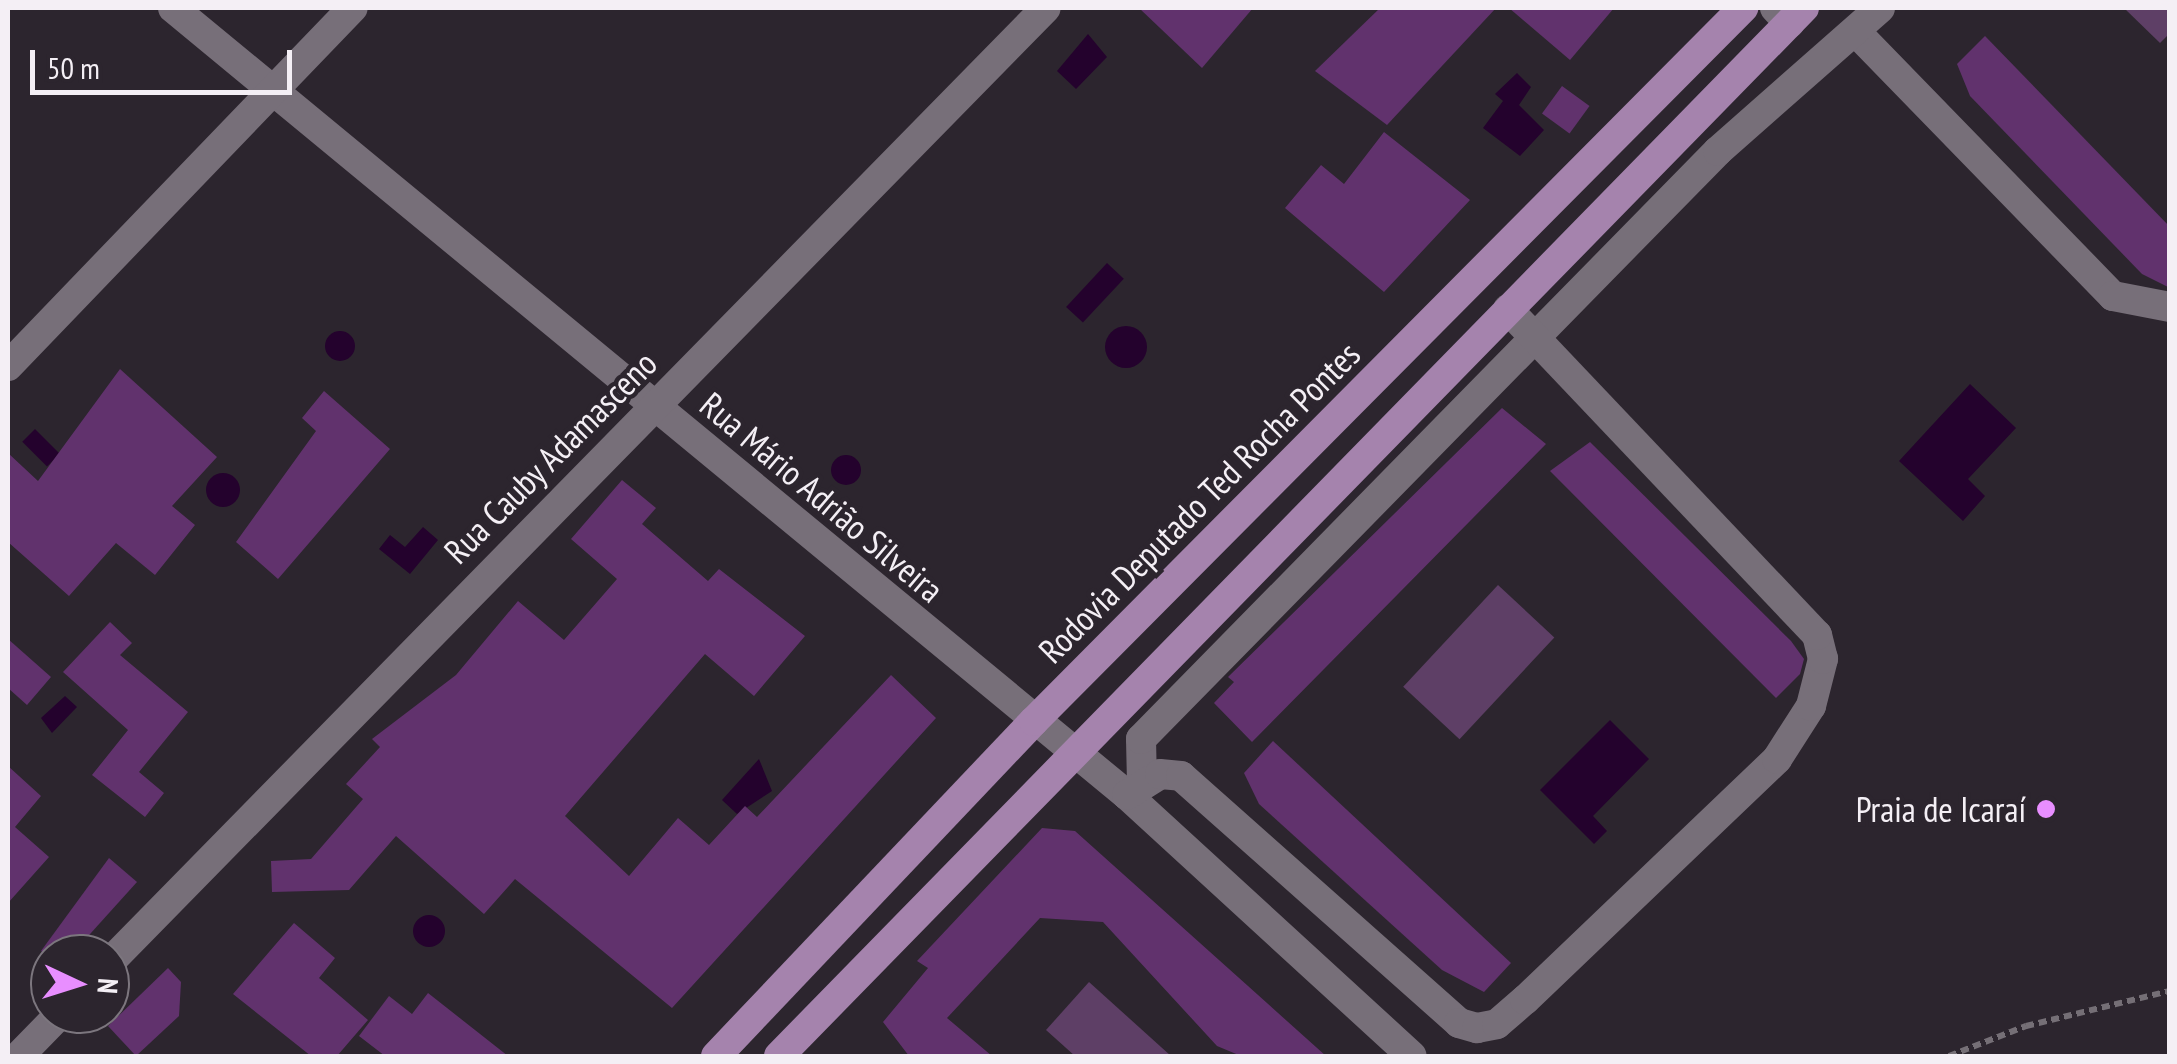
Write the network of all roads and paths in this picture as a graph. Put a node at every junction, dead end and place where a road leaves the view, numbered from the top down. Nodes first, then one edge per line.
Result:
1 (173, 8) edge
2 (353, 8) edge
3 (1046, 8) edge
4 (1743, 8) edge
5 (1880, 8) edge
6 (1789, 13) edge
7 (1857, 33) junction
8 (274, 92) junction
9 (2170, 307) edge
10 (1508, 309) junction
11 (1540, 340) junction
12 (8, 366) edge
13 (653, 406) junction
14 (1034, 721) junction
15 (1076, 754) junction
16 (1135, 789) junction
17 (130, 942) edge
18 (2170, 991) edge
19 (40, 1034) edge
20 (19, 1056) edge
21 (716, 1056) edge
22 (779, 1056) edge
23 (1412, 1056) edge
24 (1949, 1056) edge

1 - 8 street, Rua Mário Adrião Silveira
2 - 8 street
3 - 13 street, Rua Cauby Adamasceno
4 - 14 main road, Rodovia Deputado Ted Rocha Pontes
5 - 7 street
6 - 10 main road
7 - 9 street
7 - 11 street
8 - 12 street
8 - 13 street, Rua Mário Adrião Silveira
10 - 11 street
10 - 15 main road
11 - 16 street
11 - 16 street
13 - 14 street, Rua Mário Adrião Silveira
13 - 17 street, Rua Cauby Adamasceno
14 - 15 street, Rua Mário Adrião Silveira
14 - 21 main road, Rodovia Deputado Ted Rocha Pontes
15 - 16 street, Rua Mário Adrião Silveira
15 - 22 main road
16 - 23 street, Rua Mário Adrião Silveira
18 - 24 path
19 - 20 street

